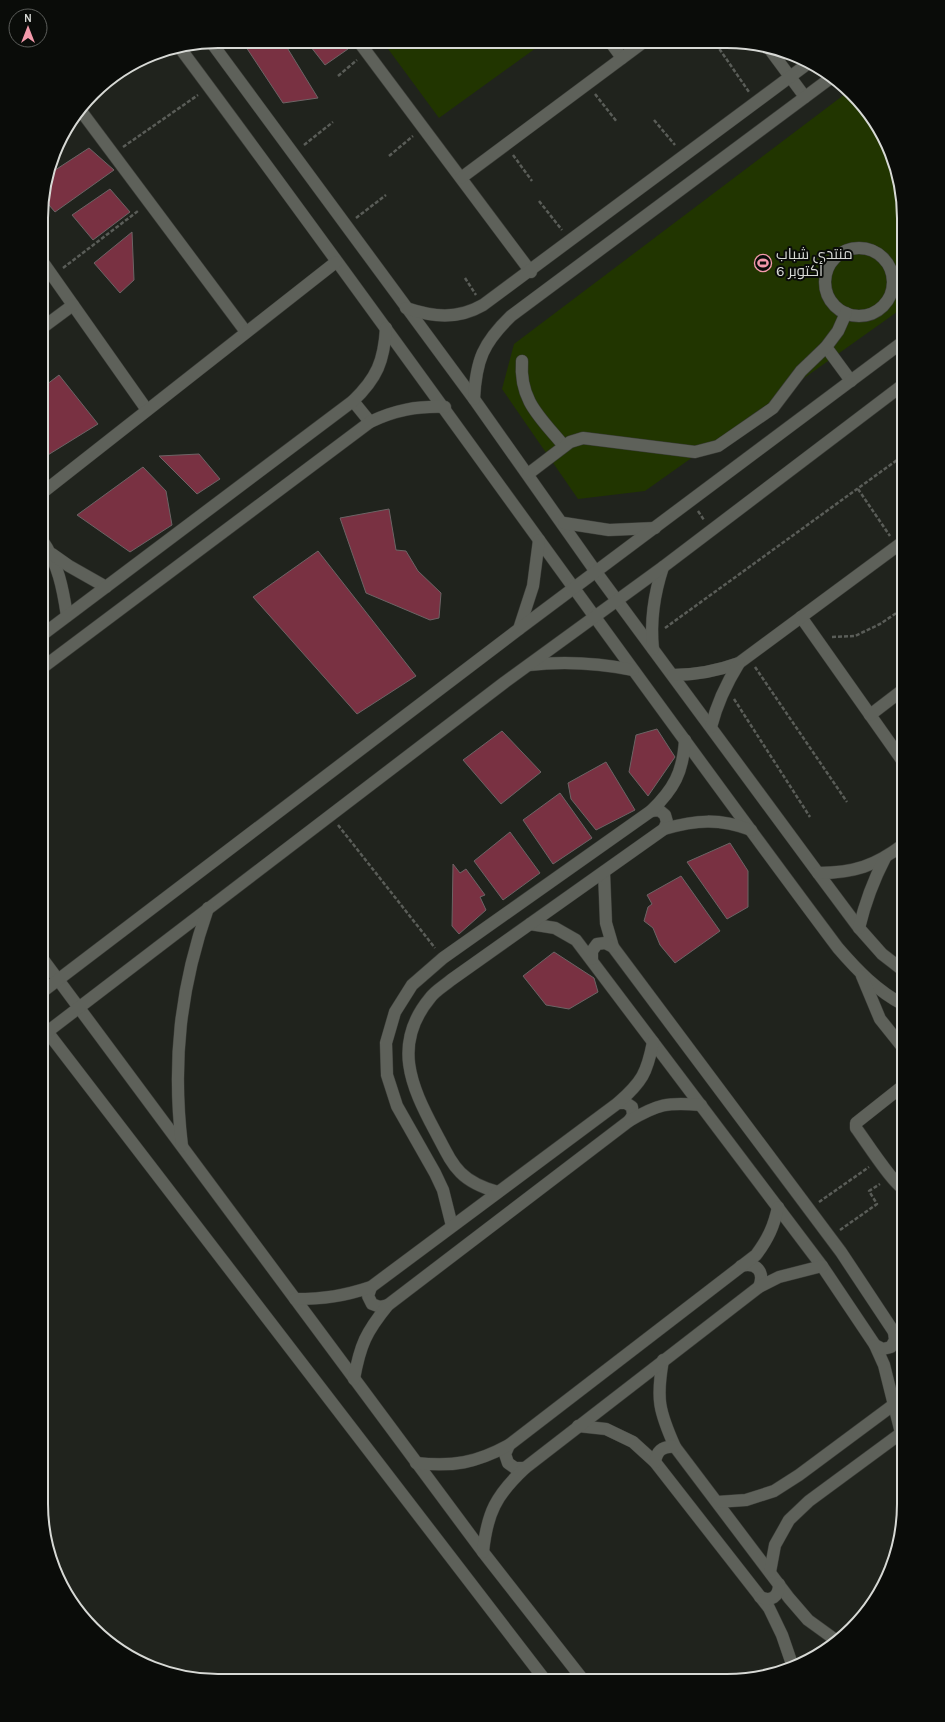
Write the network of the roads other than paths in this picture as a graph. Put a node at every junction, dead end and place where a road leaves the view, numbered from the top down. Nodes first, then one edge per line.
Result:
1 (215, 48) edge
2 (363, 48) edge
3 (615, 48) edge
4 (636, 48) edge
5 (183, 52) edge
6 (774, 55) edge
7 (622, 58) junction
8 (804, 67) edge
9 (790, 77) junction
10 (827, 81) edge
11 (805, 97) junction
12 (83, 114) edge
13 (460, 178) junction
14 (336, 262) junction
15 (48, 269) edge
16 (530, 272) junction
17 (73, 305) junction
18 (406, 308) junction
19 (846, 313) junction
20 (48, 324) edge
21 (386, 328) junction
22 (246, 332) junction
23 (897, 346) edge
24 (826, 347) junction
25 (522, 361) dead end
26 (851, 381) junction
27 (897, 391) edge
28 (474, 399) junction
29 (354, 401) junction
30 (445, 407) junction
31 (147, 410) junction
32 (370, 422) junction
33 (564, 446) junction
34 (528, 474) junction
35 (48, 488) edge
36 (564, 523) junction
37 (656, 528) junction
38 (539, 540) junction
39 (897, 547) edge
40 (48, 548) edge
41 (52, 554) junction
42 (663, 567) junction
43 (596, 572) junction
44 (106, 587) junction
45 (573, 589) junction
46 (616, 599) junction
47 (67, 616) junction
48 (593, 616) junction
49 (801, 617) junction
50 (48, 630) edge
51 (519, 630) junction
52 (653, 644) junction
53 (743, 660) junction
54 (48, 664) edge
55 (528, 665) junction
56 (633, 670) junction
57 (673, 675) junction
58 (897, 694) edge
59 (870, 715) junction
60 (711, 727) junction
61 (685, 740) junction
62 (897, 753) edge
63 (651, 811) junction
64 (664, 829) junction
65 (751, 830) junction
66 (897, 849) edge
67 (885, 858) junction
68 (604, 872) junction
69 (818, 873) junction
70 (208, 908) junction
71 (530, 924) junction
72 (859, 928) junction
73 (613, 947) junction
74 (592, 959) junction
75 (48, 966) edge
76 (897, 966) edge
77 (862, 975) junction
78 (58, 980) junction
79 (48, 988) edge
80 (897, 1002) edge
81 (78, 1008) junction
82 (48, 1026) edge
83 (48, 1033) edge
84 (897, 1040) edge
85 (653, 1042) junction
86 (897, 1090) edge
87 (618, 1103) junction
88 (701, 1105) junction
89 (629, 1121) junction
90 (182, 1148) junction
91 (444, 1149) junction
92 (426, 1158) junction
93 (897, 1183) edge
94 (498, 1192) junction
95 (778, 1207) junction
96 (452, 1226) junction
97 (741, 1266) junction
98 (822, 1266) junction
99 (759, 1286) junction
100 (371, 1287) junction
101 (295, 1299) junction
102 (388, 1305) junction
103 (894, 1332) junction
104 (897, 1335) edge
105 (875, 1345) junction
106 (663, 1360) junction
107 (354, 1379) junction
108 (897, 1403) edge
109 (893, 1406) junction
110 (897, 1418) edge
111 (578, 1426) junction
112 (897, 1436) edge
113 (509, 1445) junction
114 (675, 1447) junction
115 (416, 1462) junction
116 (655, 1462) junction
117 (525, 1468) junction
118 (717, 1502) junction
119 (483, 1552) junction
120 (770, 1572) junction
121 (779, 1584) junction
122 (760, 1596) junction
123 (832, 1638) edge
124 (791, 1661) edge
125 (540, 1674) edge
126 (579, 1674) edge

1 - 18 street
2 - 13 street
3 - 7 street
4 - 7 street
5 - 14 street
6 - 9 street
7 - 13 street
8 - 9 street
9 - 11 street
9 - 16 street
10 - 11 street
11 - 28 street
12 - 22 street
13 - 16 street
14 - 21 street
14 - 22 street
15 - 17 street
16 - 18 street
17 - 20 street
17 - 31 street
18 - 28 street
19 - 19 street
19 - 24 street
21 - 29 street
21 - 30 street
22 - 31 street
23 - 26 street
24 - 26 street
24 - 33 street
25 - 33 street
26 - 37 street
27 - 42 street
28 - 34 street
29 - 32 street
29 - 44 street
30 - 32 street
30 - 38 street
31 - 35 street
32 - 54 street
33 - 34 street
34 - 36 street
36 - 37 street
36 - 43 street
37 - 43 street
38 - 45 street
38 - 51 street
39 - 49 street
40 - 41 street
41 - 44 street
41 - 47 street
42 - 46 street
42 - 52 street
43 - 45 street
43 - 46 street
44 - 47 street
45 - 48 street
45 - 51 street
46 - 48 street
46 - 52 street
47 - 50 street
48 - 55 street
48 - 56 street
49 - 53 street
49 - 59 street
51 - 78 street
52 - 57 street
53 - 57 street
53 - 60 street
55 - 56 street
55 - 70 street
56 - 61 street
57 - 60 street
58 - 59 street
59 - 62 street
60 - 69 street
61 - 63 street
61 - 65 street
63 - 64 street
63 - 92 street
64 - 65 street
64 - 68 street
65 - 77 street
66 - 67 street
67 - 69 street
67 - 72 street
68 - 71 street
68 - 73 street
69 - 72 street
70 - 81 street
70 - 90 street
71 - 74 street
71 - 91 street
72 - 76 street
73 - 74 street
73 - 103 street
74 - 85 street
75 - 78 street
77 - 80 street
77 - 84 street
78 - 79 street
78 - 81 street
81 - 82 street
81 - 90 street
83 - 125 street
85 - 87 street
85 - 88 street
86 - 93 street
87 - 89 street
87 - 94 street
88 - 89 street
88 - 95 street
89 - 102 street
90 - 101 street
91 - 92 street
91 - 94 street
92 - 96 street
94 - 96 street
95 - 97 street
95 - 98 street
96 - 100 street
97 - 99 street
97 - 113 street
98 - 99 street
98 - 105 street
99 - 106 street
100 - 101 street
100 - 102 street
101 - 107 street
102 - 107 street
103 - 104 street
103 - 105 street
105 - 109 street
106 - 111 street
106 - 114 street
107 - 115 street
108 - 109 street
109 - 110 street
109 - 118 street
111 - 116 street
111 - 117 street
112 - 120 street
113 - 115 street
113 - 117 street
114 - 116 street
114 - 118 street
115 - 119 street
116 - 122 street
117 - 119 street
118 - 120 street
119 - 126 street
120 - 121 street
121 - 122 street
121 - 123 street
122 - 124 street

